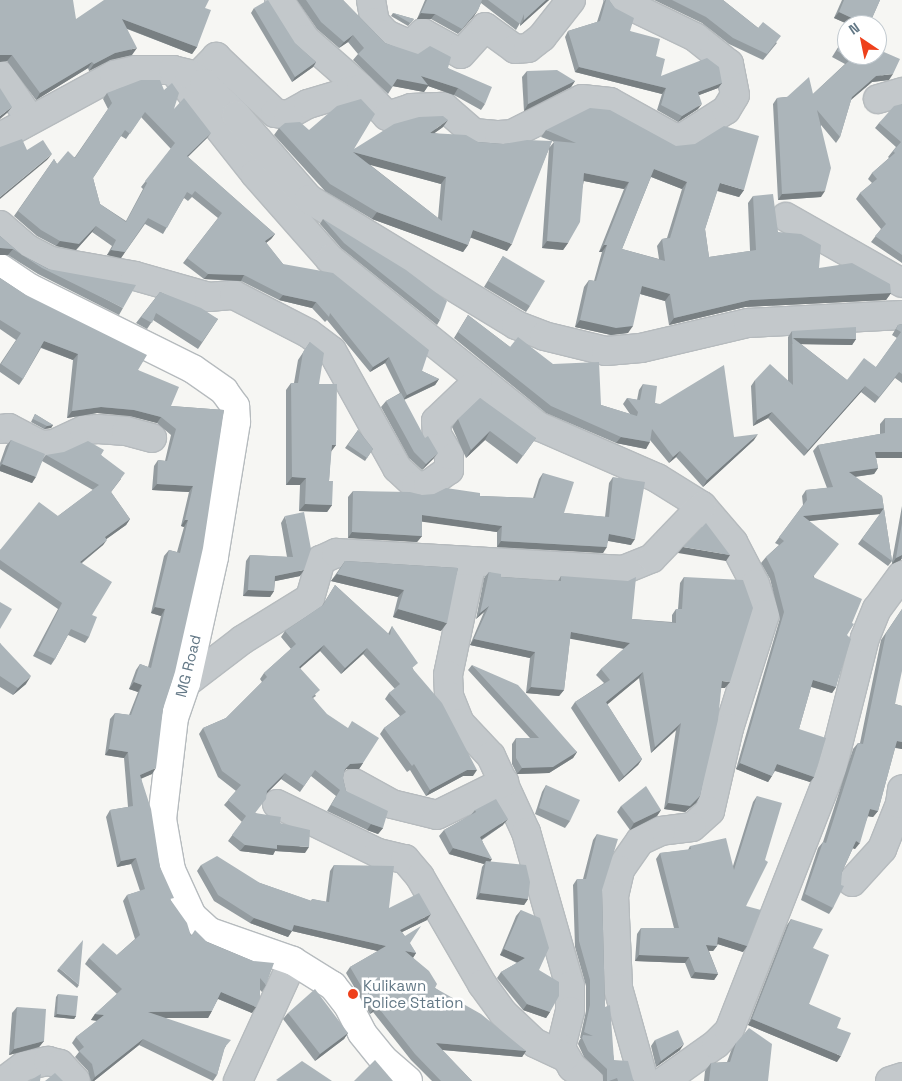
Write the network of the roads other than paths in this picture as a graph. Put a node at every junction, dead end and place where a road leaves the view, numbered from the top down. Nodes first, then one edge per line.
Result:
1 (279, 0) edge
2 (371, 0) edge
3 (571, 0) edge
4 (618, 0) edge
5 (185, 74) junction
6 (0, 75) edge
7 (361, 88) junction
8 (30, 119) junction
9 (0, 137) edge
10 (786, 217) dead end
11 (0, 225) edge
12 (0, 268) edge
13 (902, 283) edge
14 (902, 315) edge
15 (478, 380) junction
16 (0, 429) edge
17 (152, 438) dead end
18 (702, 506) junction
19 (472, 561) junction
20 (902, 575) edge
21 (186, 683) junction
22 (504, 782) junction
23 (354, 783) dead end
24 (901, 796) edge
25 (277, 804) dead end
26 (852, 882) dead end
27 (293, 961) junction
28 (564, 1058) junction
29 (902, 1076) edge
30 (4, 1081) edge
31 (76, 1081) edge
32 (238, 1081) edge
33 (408, 1081) edge
34 (588, 1081) edge
35 (644, 1081) edge
36 (664, 1081) edge
37 (890, 1081) edge

1 - 7 street
2 - 3 street
4 - 7 street
5 - 7 street
5 - 8 street
5 - 14 street
5 - 15 street
6 - 8 street
8 - 9 street
10 - 13 street
11 - 15 street
12 - 21 main road, MG Road
15 - 18 street
16 - 17 street
18 - 19 street
18 - 35 street
19 - 21 street
19 - 22 street
20 - 36 street
21 - 27 main road, MG Road
22 - 23 street
22 - 28 street
24 - 26 street
25 - 28 street
27 - 32 street
27 - 33 main road, MG Road
28 - 34 street
29 - 37 street
30 - 31 street

